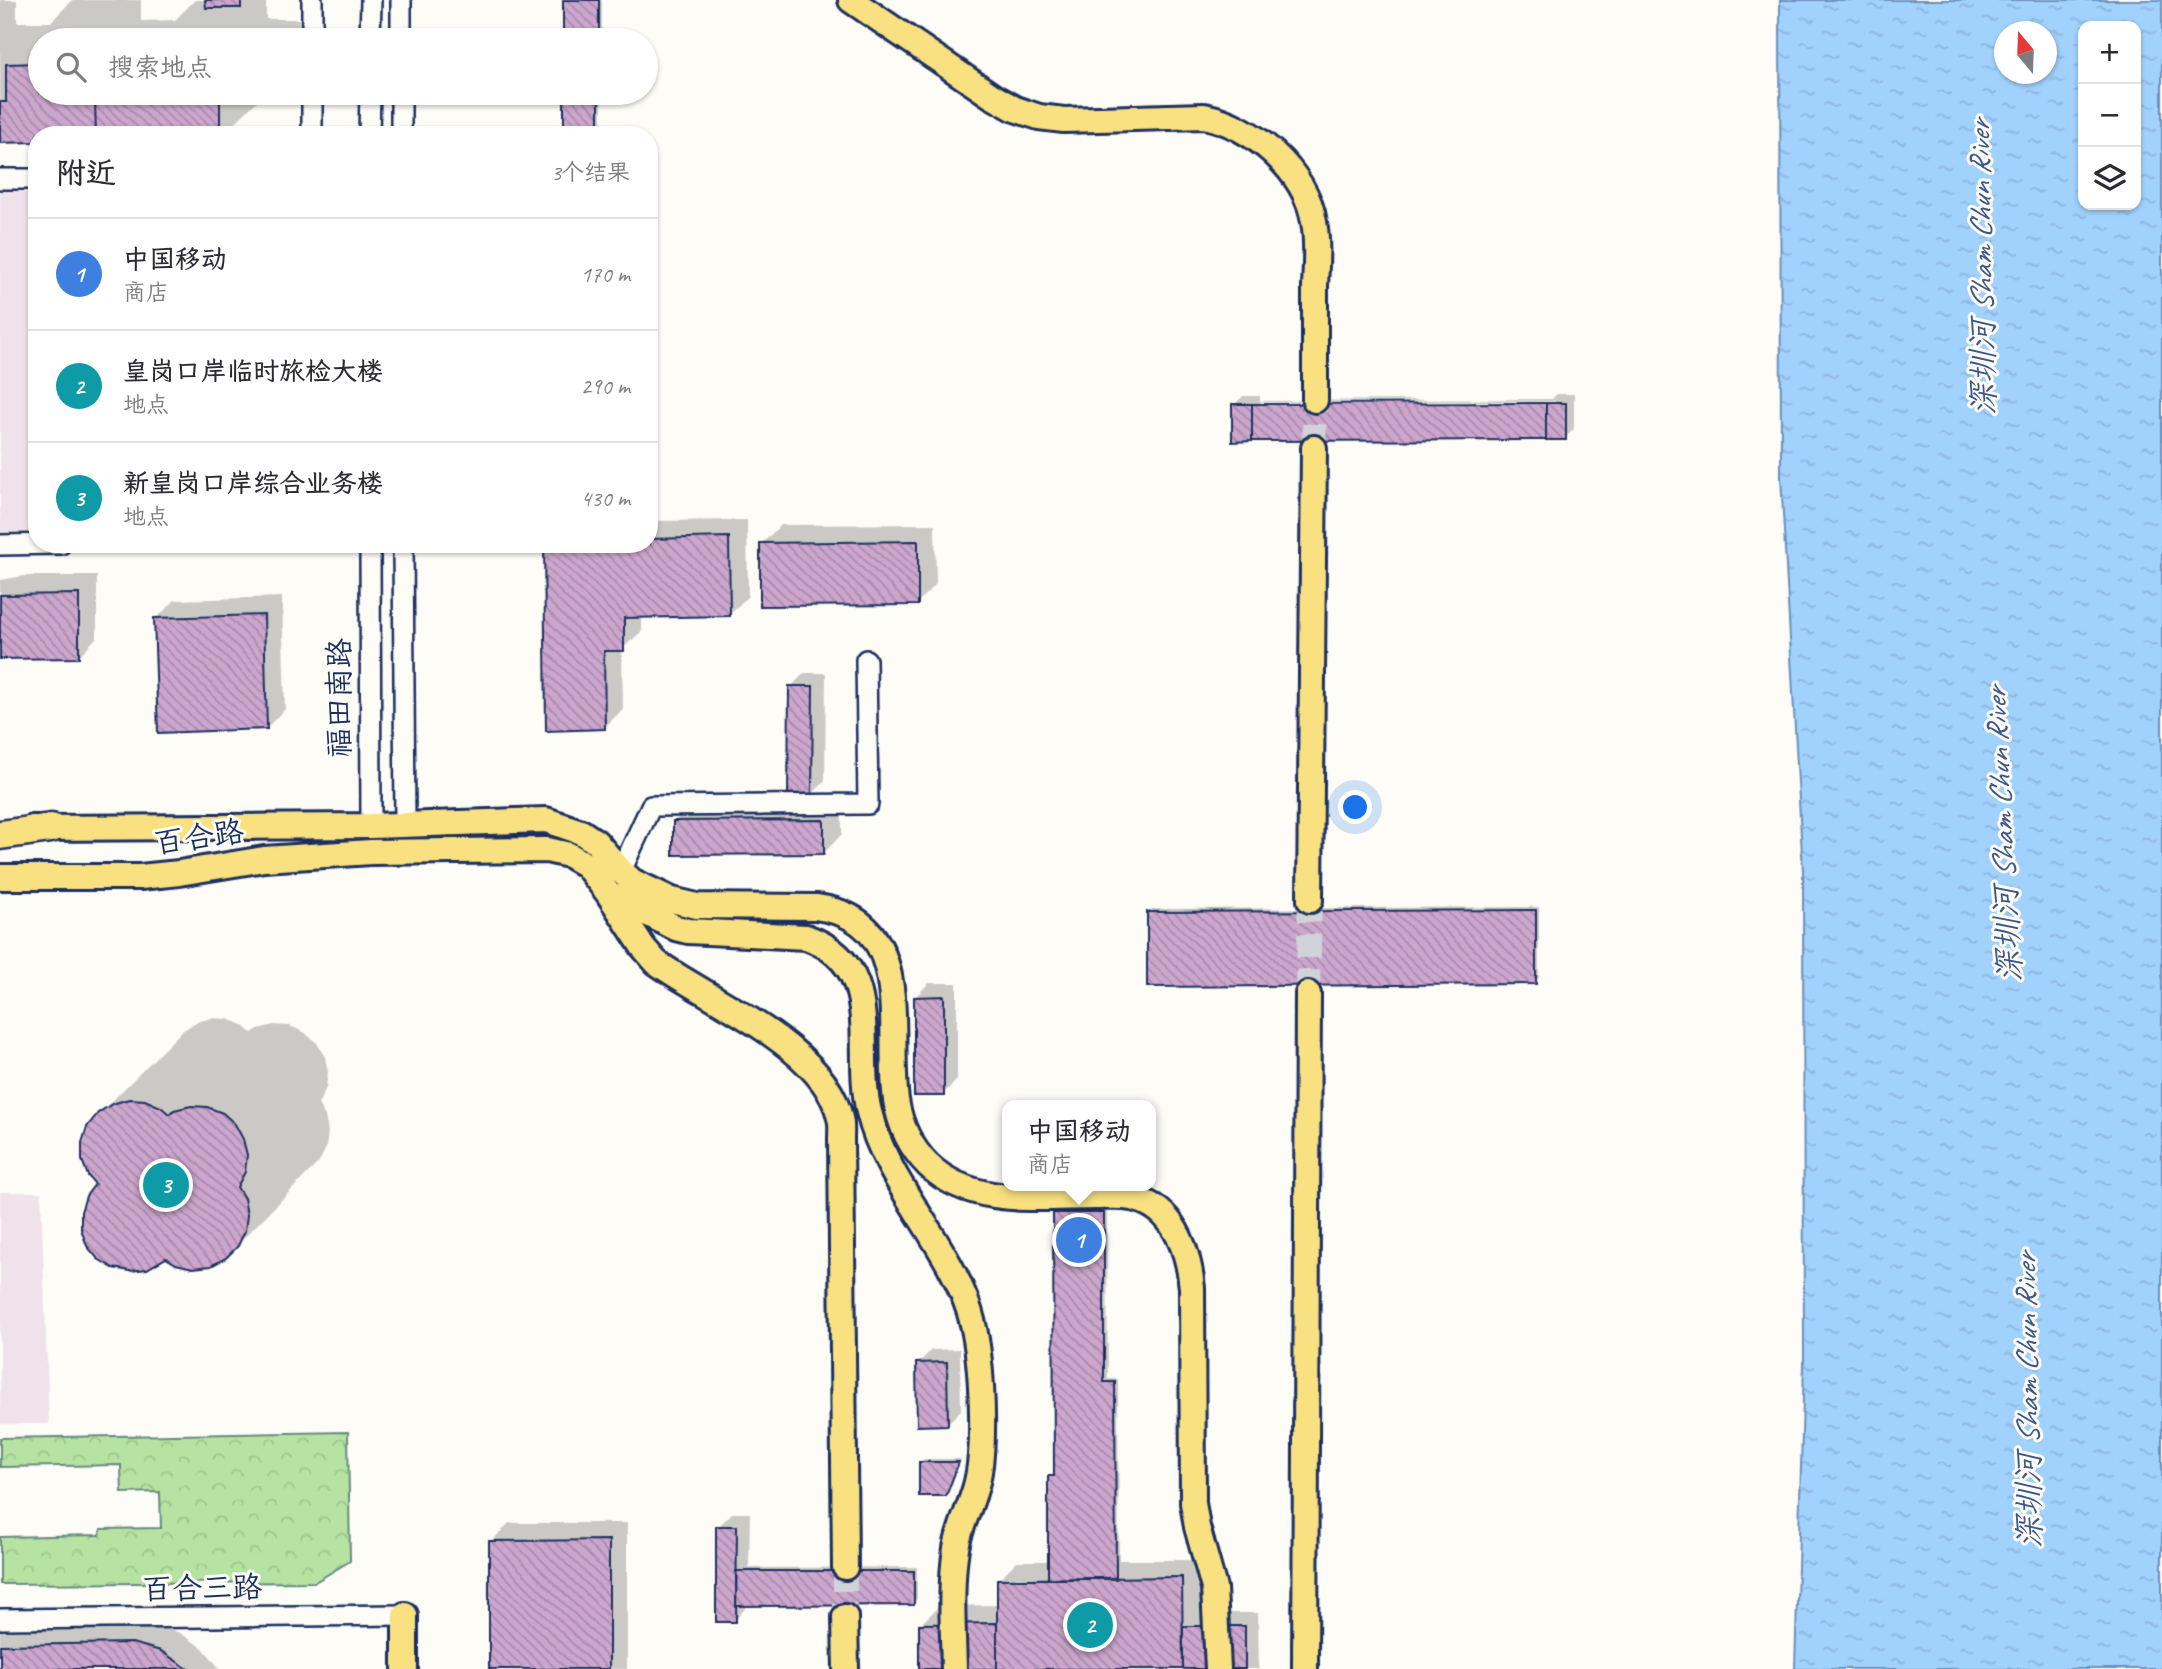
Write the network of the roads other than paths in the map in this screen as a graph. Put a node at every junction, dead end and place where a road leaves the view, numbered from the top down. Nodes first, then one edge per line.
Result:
1 (312, 0) edge
2 (371, 0) edge
3 (401, 0) edge
4 (851, 0) edge
5 (312, 28) edge
6 (370, 28) edge
7 (401, 28) edge
8 (312, 105) edge
9 (370, 105) edge
10 (401, 105) edge
11 (312, 126) edge
12 (369, 126) edge
13 (401, 126) edge
14 (0, 179) edge
15 (28, 179) edge
16 (1315, 400) tunnel mouth
17 (1314, 448) tunnel mouth
18 (0, 545) edge
19 (28, 545) edge
20 (370, 553) edge
21 (403, 553) edge
22 (866, 660) dead end
23 (405, 824) junction
24 (371, 826) junction
25 (0, 828) edge
26 (51, 828) junction
27 (0, 835) edge
28 (406, 851) junction
29 (371, 852) junction
30 (621, 871) junction
31 (0, 877) edge
32 (608, 893) junction
33 (1310, 900) tunnel mouth
34 (1308, 994) tunnel mouth
35 (845, 1567) tunnel mouth
36 (405, 1615) joint
37 (845, 1617) tunnel mouth
38 (0, 1619) edge
39 (405, 1669) edge
40 (846, 1669) edge
41 (954, 1669) edge
42 (1218, 1669) edge
43 (1305, 1669) edge

1 - 5 street
2 - 6 street
3 - 7 street
4 - 16 main road
8 - 11 street
9 - 12 street
10 - 13 street
14 - 15 street
17 - 33 main road
18 - 19 street
20 - 24 street, 福田南路
21 - 23 street
22 - 30 street
23 - 24 main road, 百合路
23 - 28 main road
23 - 30 main road, 百合路
24 - 26 main road, 百合路
24 - 29 main road, 福田南路
25 - 26 main road, 百合路
26 - 27 highway
28 - 29 main road, 百合路
28 - 32 main road, 百合路
29 - 31 main road, 百合路
30 - 42 main road, 百合路
32 - 35 main road, 百合路
32 - 41 main road
34 - 43 main road
36 - 38 street, 百合三路
36 - 39 main road
37 - 40 main road

